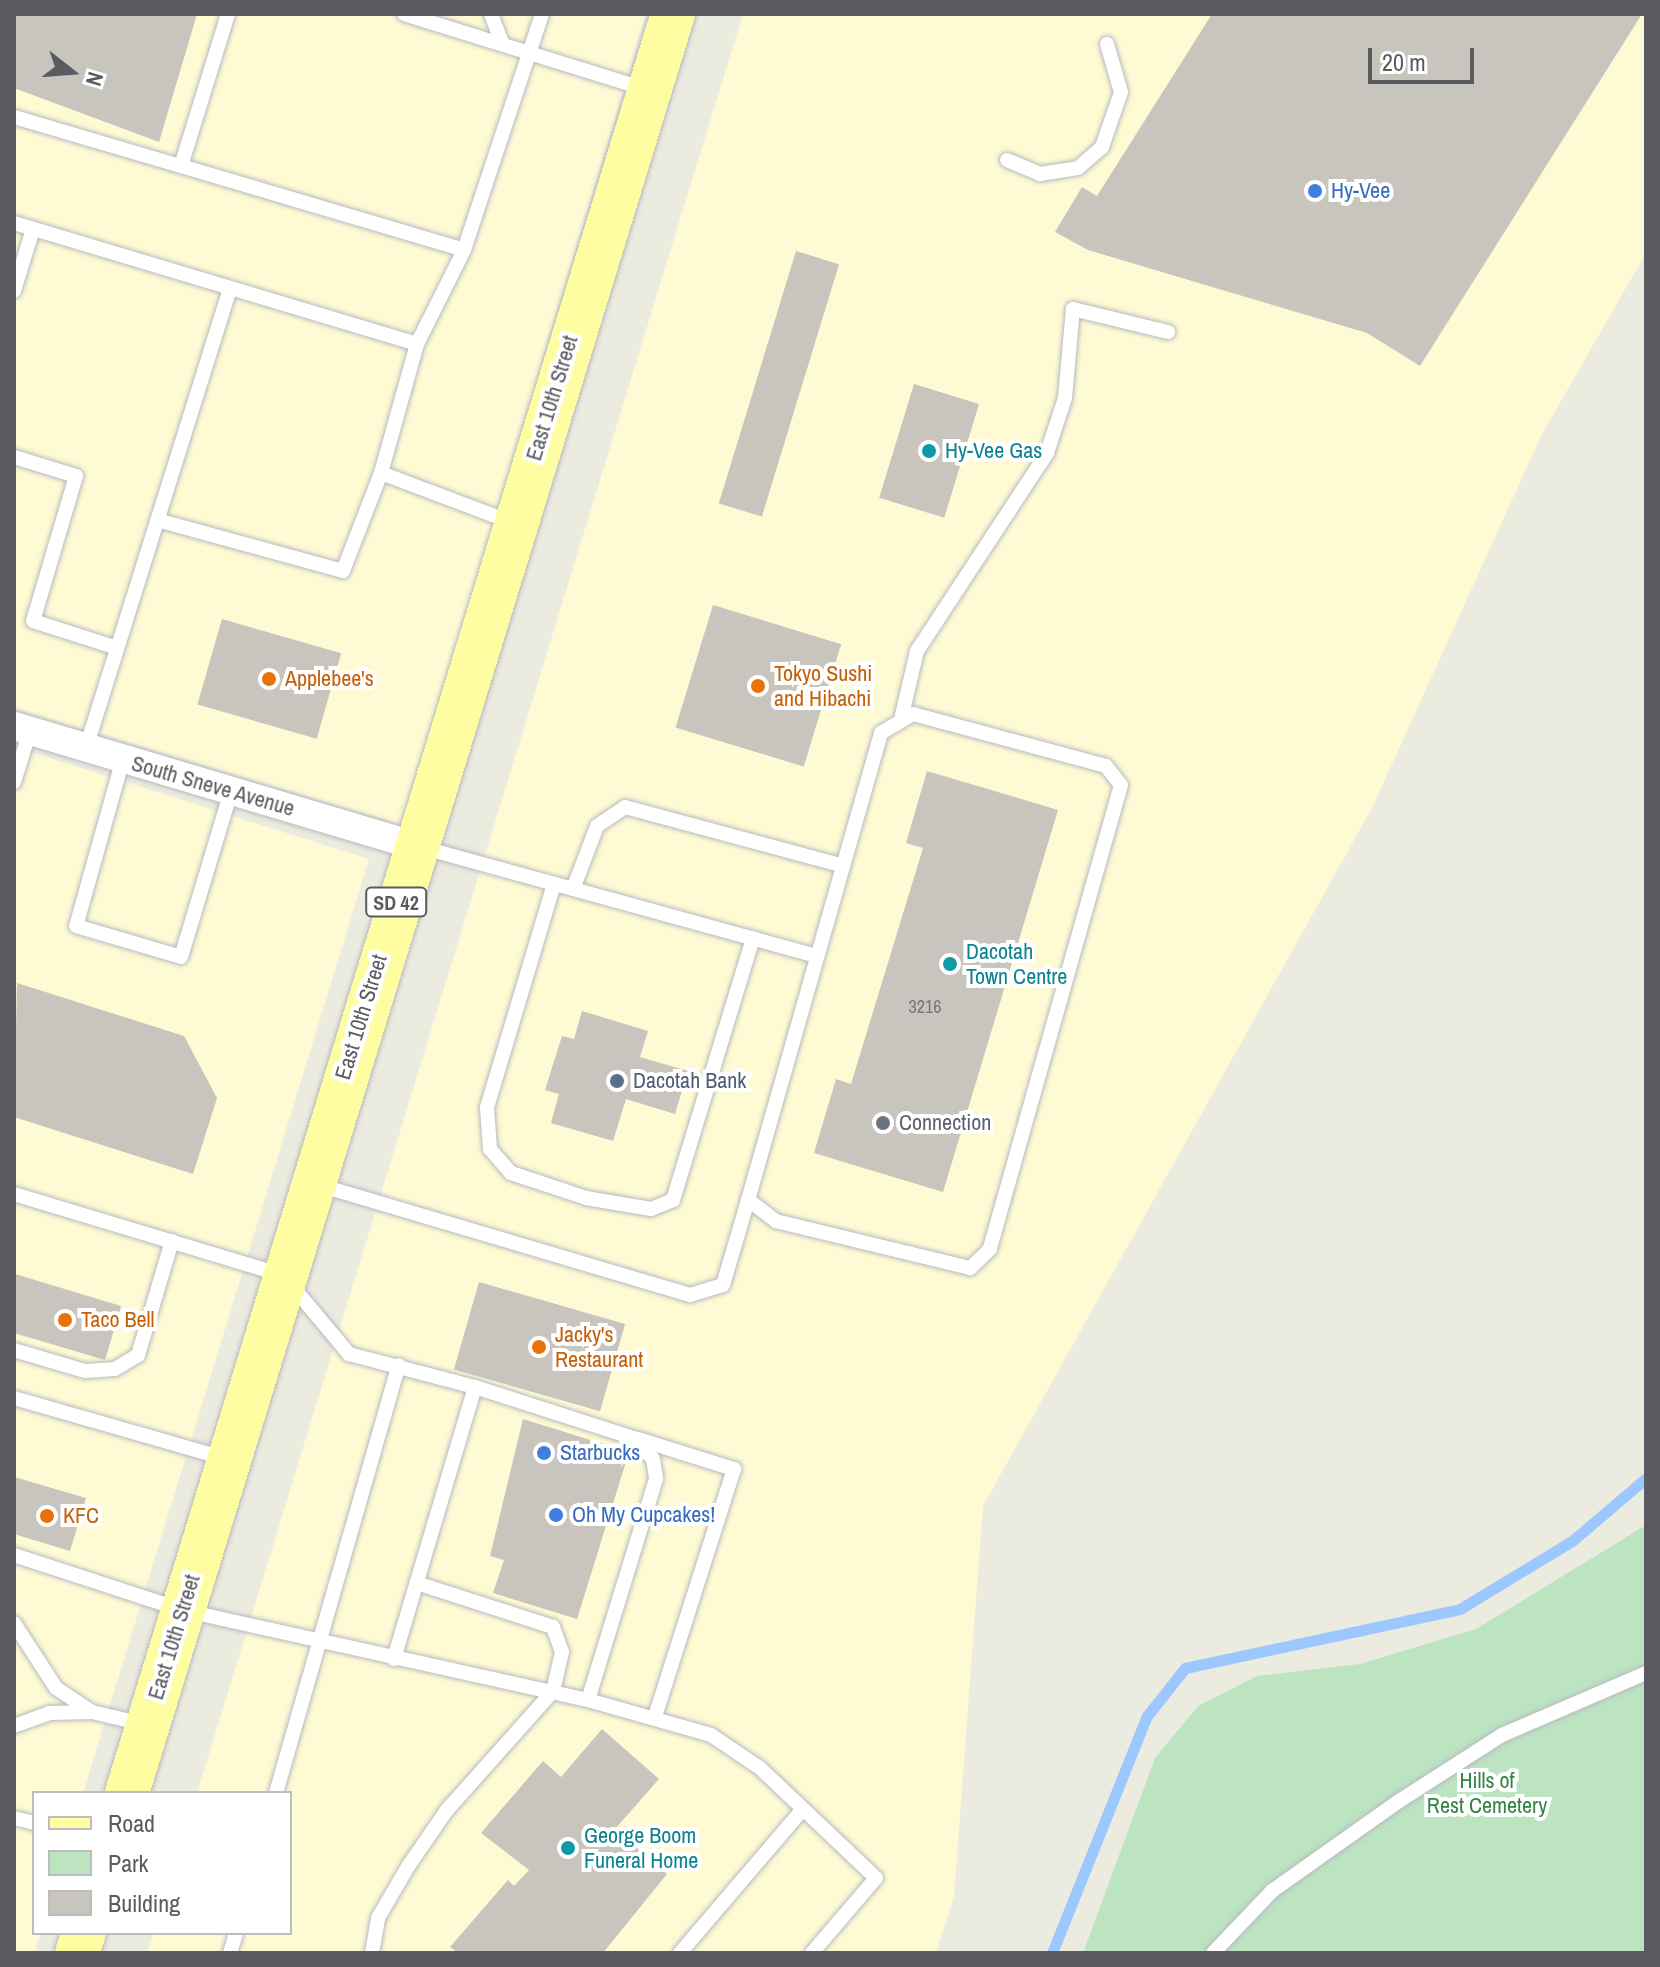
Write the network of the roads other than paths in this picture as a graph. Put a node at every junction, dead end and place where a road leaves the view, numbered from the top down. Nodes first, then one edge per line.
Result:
1 (228, 14) edge
2 (404, 14) edge
3 (491, 14) edge
4 (542, 14) edge
5 (673, 14) edge
6 (502, 43) junction
7 (1107, 44) dead end
8 (531, 53) junction
9 (649, 90) junction
10 (14, 117) edge
11 (1007, 160) dead end
12 (181, 166) junction
13 (14, 223) edge
14 (33, 229) junction
15 (464, 250) junction
16 (230, 289) junction
17 (14, 291) edge
18 (1168, 332) dead end
19 (417, 344) junction
20 (14, 457) edge
21 (381, 473) junction
22 (157, 520) junction
23 (513, 523) junction
24 (117, 648) junction
25 (902, 715) junction
26 (22, 728) edge
27 (86, 748) junction
28 (123, 759) junction
29 (14, 782) edge
30 (231, 791) junction
31 (413, 845) junction
32 (840, 865) junction
33 (554, 884) junction
34 (573, 889) junction
35 (753, 938) junction
36 (813, 955) junction
37 (311, 1183) junction
38 (14, 1194) edge
39 (748, 1200) junction
40 (172, 1241) junction
41 (283, 1275) junction
42 (14, 1350) edge
43 (399, 1365) junction
44 (475, 1387) junction
45 (14, 1398) edge
46 (634, 1438) junction
47 (227, 1460) junction
48 (14, 1555) edge
49 (417, 1583) junction
50 (182, 1610) junction
51 (14, 1623) edge
52 (318, 1643) junction
53 (394, 1659) junction
54 (1646, 1673) edge
55 (553, 1691) junction
56 (588, 1700) junction
57 (92, 1712) junction
58 (655, 1717) junction
59 (147, 1725) junction
60 (14, 1726) edge
61 (128, 1791) edge
62 (277, 1791) edge
63 (803, 1809) junction
64 (372, 1953) edge
65 (680, 1953) edge
66 (812, 1953) edge
67 (1213, 1953) edge

1 - 12 lane
2 - 6 lane
3 - 6 lane
4 - 8 lane
5 - 9 main road, East 10th Street / SD 42
6 - 8 lane
7 - 11 lane
8 - 9 lane
8 - 15 lane
9 - 23 main road, East 10th Street / SD 42
10 - 12 lane
12 - 15 lane
13 - 14 lane
14 - 16 lane
14 - 17 lane
15 - 19 lane
16 - 19 lane
16 - 22 lane
18 - 25 lane
19 - 21 lane
20 - 24 lane
21 - 22 lane
21 - 23 lane
22 - 24 lane
23 - 31 main road, East 10th Street / SD 42
24 - 27 lane
25 - 32 lane
25 - 39 lane
26 - 27 street, South Sneve Avenue
26 - 29 lane
27 - 28 street, South Sneve Avenue
28 - 30 street, South Sneve Avenue
28 - 30 lane
30 - 31 street, South Sneve Avenue
31 - 33 lane
31 - 37 main road, East 10th Street / SD 42
32 - 34 lane
32 - 36 lane
33 - 34 lane
33 - 35 lane
34 - 35 lane
35 - 36 lane
36 - 39 lane
37 - 39 lane
37 - 41 main road, East 10th Street / SD 42
38 - 40 lane
40 - 41 lane
40 - 42 lane
41 - 43 lane
41 - 47 main road, East 10th Street / SD 42
43 - 44 lane
43 - 52 lane
44 - 46 lane
44 - 49 lane
45 - 47 lane
46 - 56 lane
46 - 58 lane
47 - 50 main road, East 10th Street / SD 42
48 - 50 lane
49 - 53 lane
49 - 55 lane
50 - 52 lane
50 - 59 main road, East 10th Street / SD 42
51 - 57 lane
52 - 53 lane
52 - 62 lane
53 - 55 lane
54 - 67 lane
55 - 56 lane
55 - 64 lane
56 - 58 lane
57 - 59 lane
57 - 60 lane
58 - 63 lane
59 - 61 main road, East 10th Street / SD 42
63 - 65 lane
63 - 66 lane

